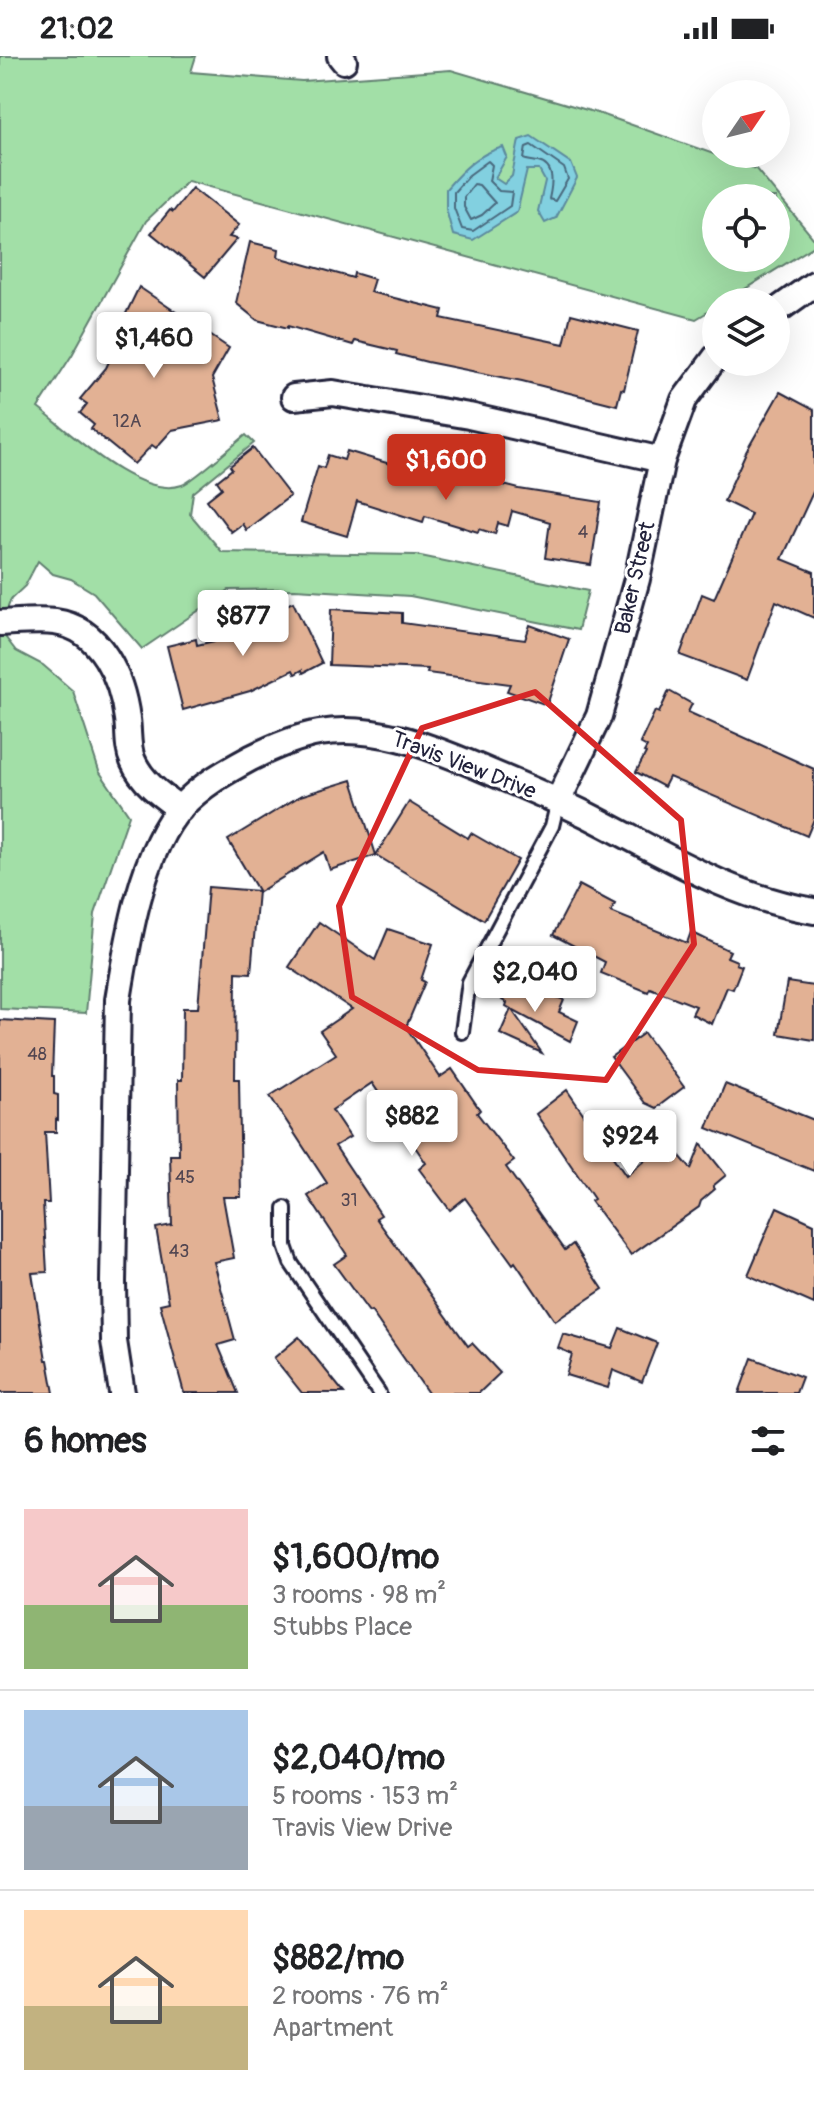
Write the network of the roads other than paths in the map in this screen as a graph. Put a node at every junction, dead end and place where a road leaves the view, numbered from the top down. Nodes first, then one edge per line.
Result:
1 (814, 284) edge
2 (790, 301) edge
3 (702, 376) edge
4 (294, 397) dead end
5 (662, 460) junction
6 (0, 623) edge
7 (558, 801) junction
8 (180, 809) junction
9 (814, 911) edge
10 (462, 1032) dead end
11 (285, 1208) dead end
12 (122, 1393) edge
13 (379, 1393) edge

1 - 2 street
3 - 5 street, Baker Street
4 - 5 street
5 - 7 street, Baker Street
6 - 8 street
7 - 8 street, Travis View Drive
7 - 9 street, Travis View Drive
7 - 10 lane
8 - 12 street, Travis View Drive
11 - 13 lane

